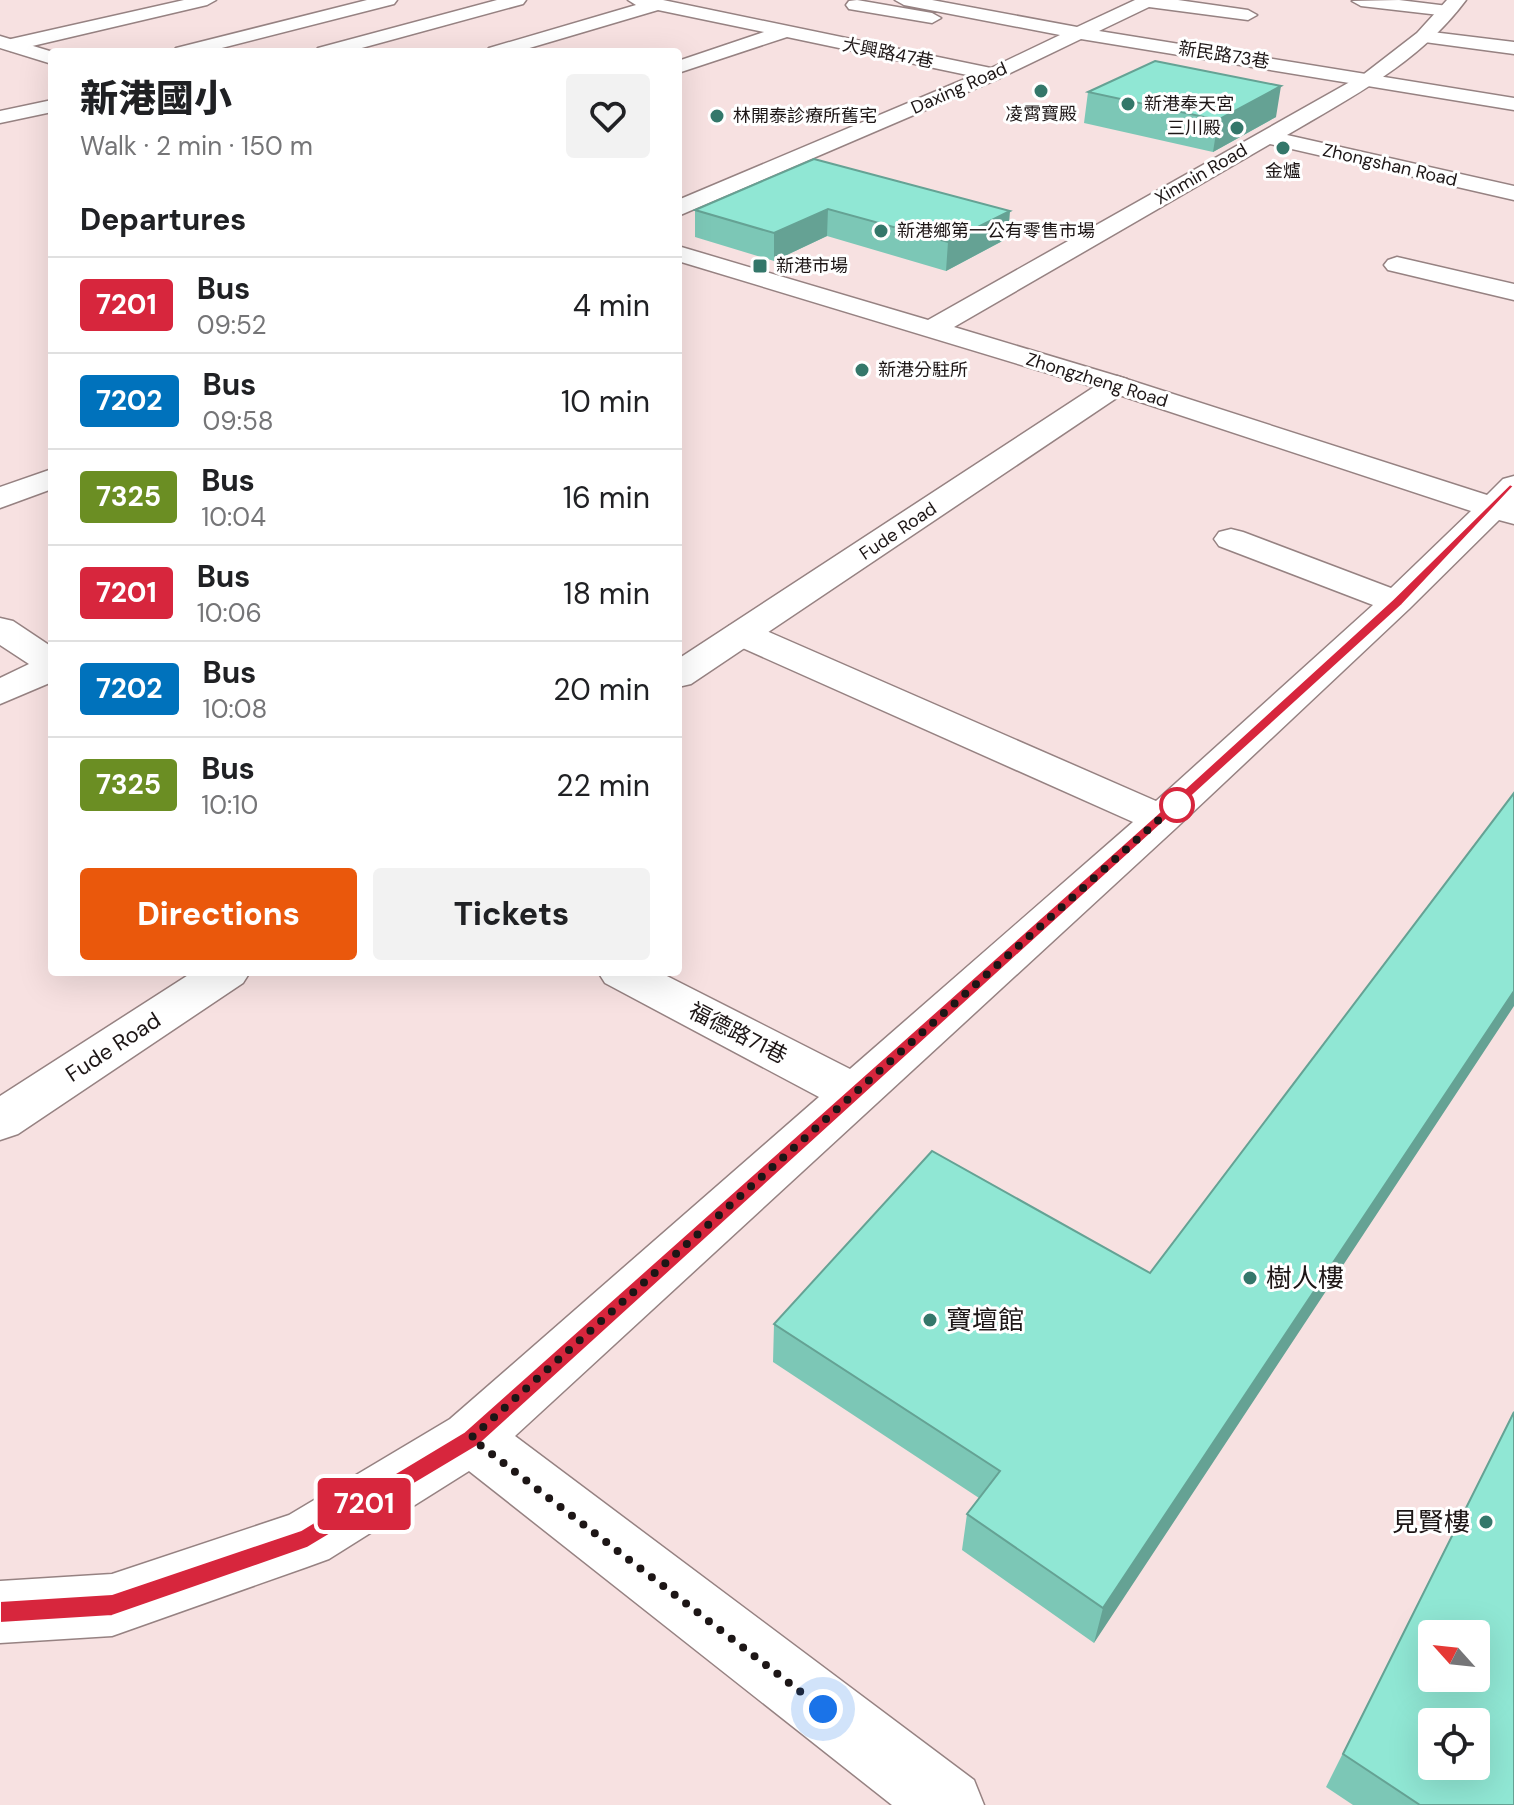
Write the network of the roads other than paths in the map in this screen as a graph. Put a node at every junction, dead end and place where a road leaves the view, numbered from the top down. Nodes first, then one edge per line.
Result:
1 (207, 0) edge
2 (388, 0) edge
3 (517, 0) edge
4 (904, 0) edge
5 (1148, 0) edge
6 (1361, 1) edge
7 (646, 3) edge
8 (1452, 6) edge
9 (847, 8) edge
10 (1248, 15) dead end
11 (782, 32) junction
12 (1069, 37) junction
13 (1424, 37) junction
14 (5, 44) edge
15 (199, 48) edge
16 (340, 48) edge
17 (508, 48) edge
18 (1514, 48) edge
19 (48, 57) edge
20 (682, 66) edge
21 (993, 74) junction
22 (1371, 78) junction
23 (1514, 104) edge
24 (48, 107) edge
25 (0, 117) edge
26 (1266, 137) junction
27 (1514, 193) edge
28 (682, 207) edge
29 (682, 254) edge
30 (1397, 265) dead end
31 (1514, 292) edge
32 (930, 330) junction
33 (1117, 385) junction
34 (48, 480) edge
35 (0, 498) edge
36 (1507, 503) edge
37 (1231, 539) dead end
38 (1397, 602) junction
39 (0, 629) edge
40 (742, 634) junction
41 (48, 662) edge
42 (48, 667) edge
43 (682, 673) edge
44 (0, 693) edge
45 (1161, 819) junction
46 (221, 976) edge
47 (629, 976) edge
48 (854, 1093) junction
49 (0, 1121) edge
50 (471, 1438) junction
51 (0, 1612) edge
52 (949, 1805) edge

1 - 14 street
2 - 15 street
3 - 16 street
4 - 12 street
5 - 10 street
5 - 12 street, Daxing Road
6 - 8 street
7 - 11 street, 大興路47巷
7 - 17 street
8 - 13 street, Xinmin Road
9 - 11 street
9 - 12 street
11 - 20 street
11 - 21 street, 大興路47巷
12 - 21 street, Daxing Road
12 - 22 street, 新民路73巷
13 - 18 street
13 - 22 street, Xinmin Road
14 - 19 street
21 - 28 street, Daxing Road
22 - 23 street, 新民路73巷
22 - 26 street, Xinmin Road
24 - 25 street
26 - 27 street, Zhongshan Road
26 - 32 street, Xinmin Road
29 - 32 street, Zhongzheng Road
30 - 31 street
32 - 33 street, Zhongzheng Road
33 - 36 street, Zhongzheng Road
33 - 40 street, Fude Road
34 - 35 street
36 - 38 street
37 - 38 street
38 - 45 street
39 - 41 street
40 - 43 street, Fude Road
40 - 45 street
42 - 44 street
45 - 48 street
46 - 49 street, Fude Road
47 - 48 street, 福德路71巷
48 - 50 street
50 - 51 street
50 - 52 street

